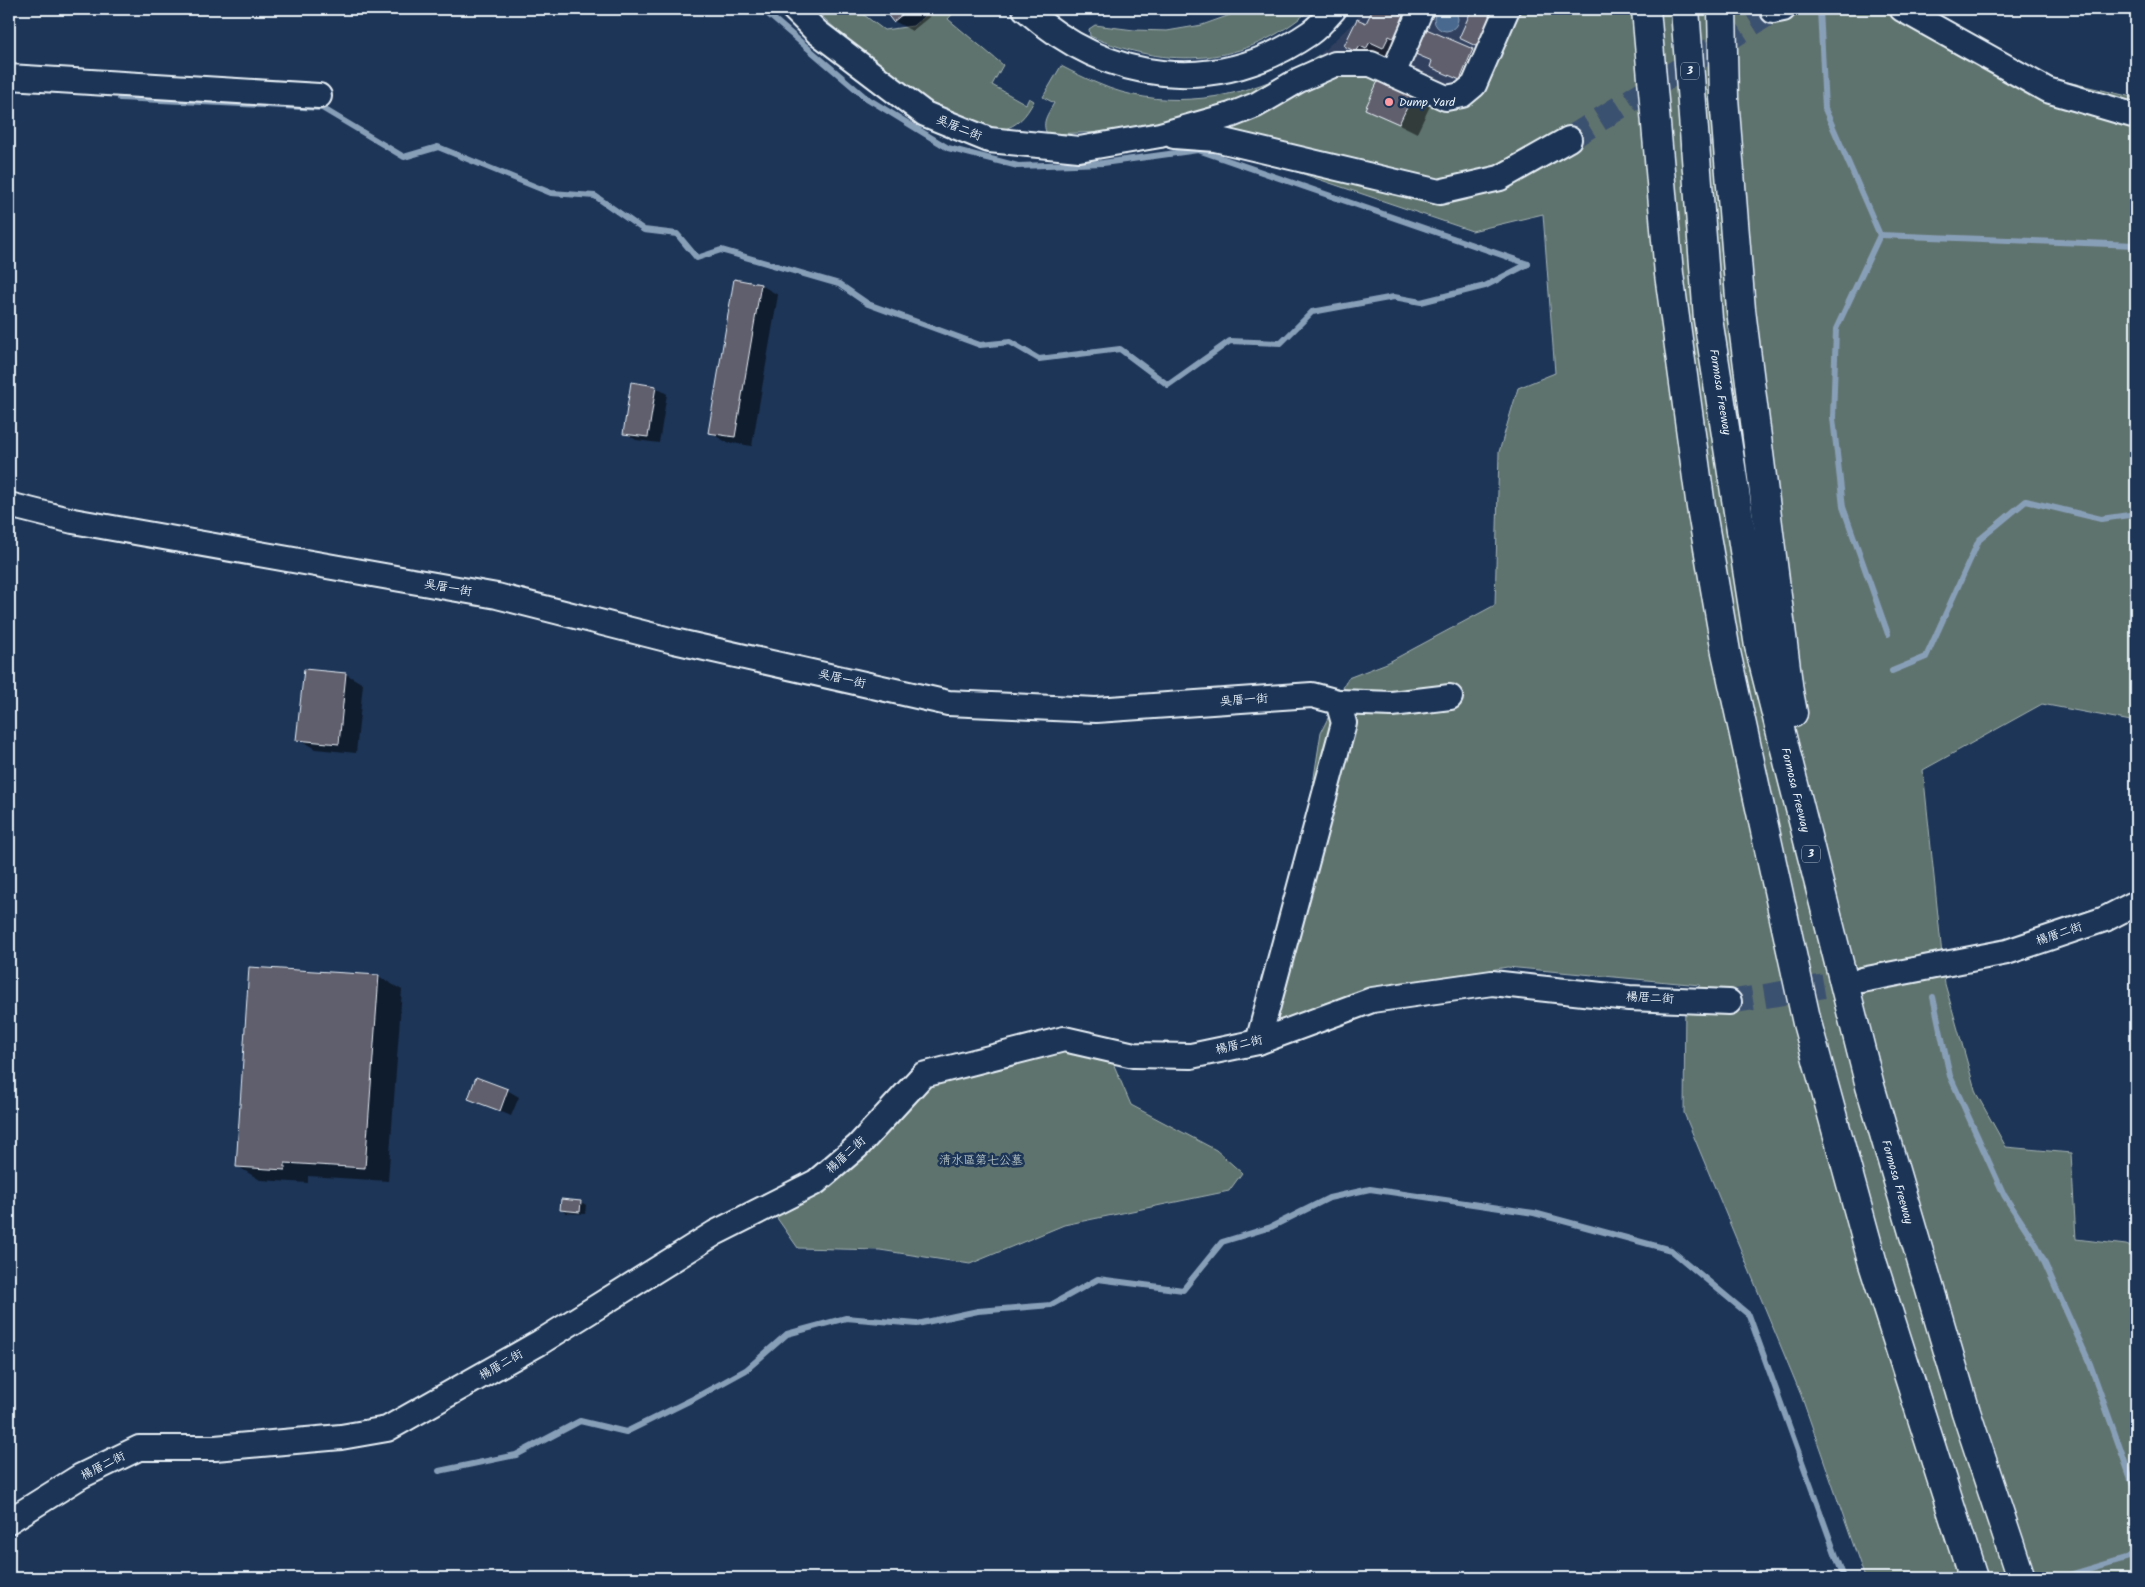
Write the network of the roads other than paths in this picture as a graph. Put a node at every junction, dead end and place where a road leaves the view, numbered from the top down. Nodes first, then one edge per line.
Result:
1 (794, 9) edge
2 (1025, 9) edge
3 (1334, 9) edge
4 (1421, 9) edge
5 (1507, 9) edge
6 (1646, 9) edge
7 (1685, 9) edge
8 (1722, 9) edge
9 (1902, 9) edge
10 (1393, 74) junction
11 (9, 77) edge
12 (320, 96) dead end
13 (2136, 116) edge
14 (1160, 134) junction
15 (1569, 139) tunnel mouth
16 (9, 505) edge
17 (1450, 697) dead end
18 (1338, 702) junction
19 (2136, 903) edge
20 (1862, 980) tunnel mouth
21 (1729, 1002) tunnel mouth
22 (1258, 1042) junction
23 (1870, 1086) junction
24 (9, 1521) edge
25 (1973, 1578) edge
26 (2021, 1578) edge

1 - 14 street, 吳厝二街
2 - 3 street
4 - 10 street
5 - 10 street
6 - 25 highway
7 - 23 highway, Formosa Freeway / 3
8 - 23 highway
9 - 13 street
10 - 14 street
11 - 12 street
14 - 15 street
16 - 18 street, 吳厝一街
17 - 18 street, 吳厝一街
18 - 22 street
19 - 20 street, 楊厝二街
21 - 22 street, 楊厝二街
22 - 24 street, 楊厝二街
23 - 26 highway, Formosa Freeway / 3

